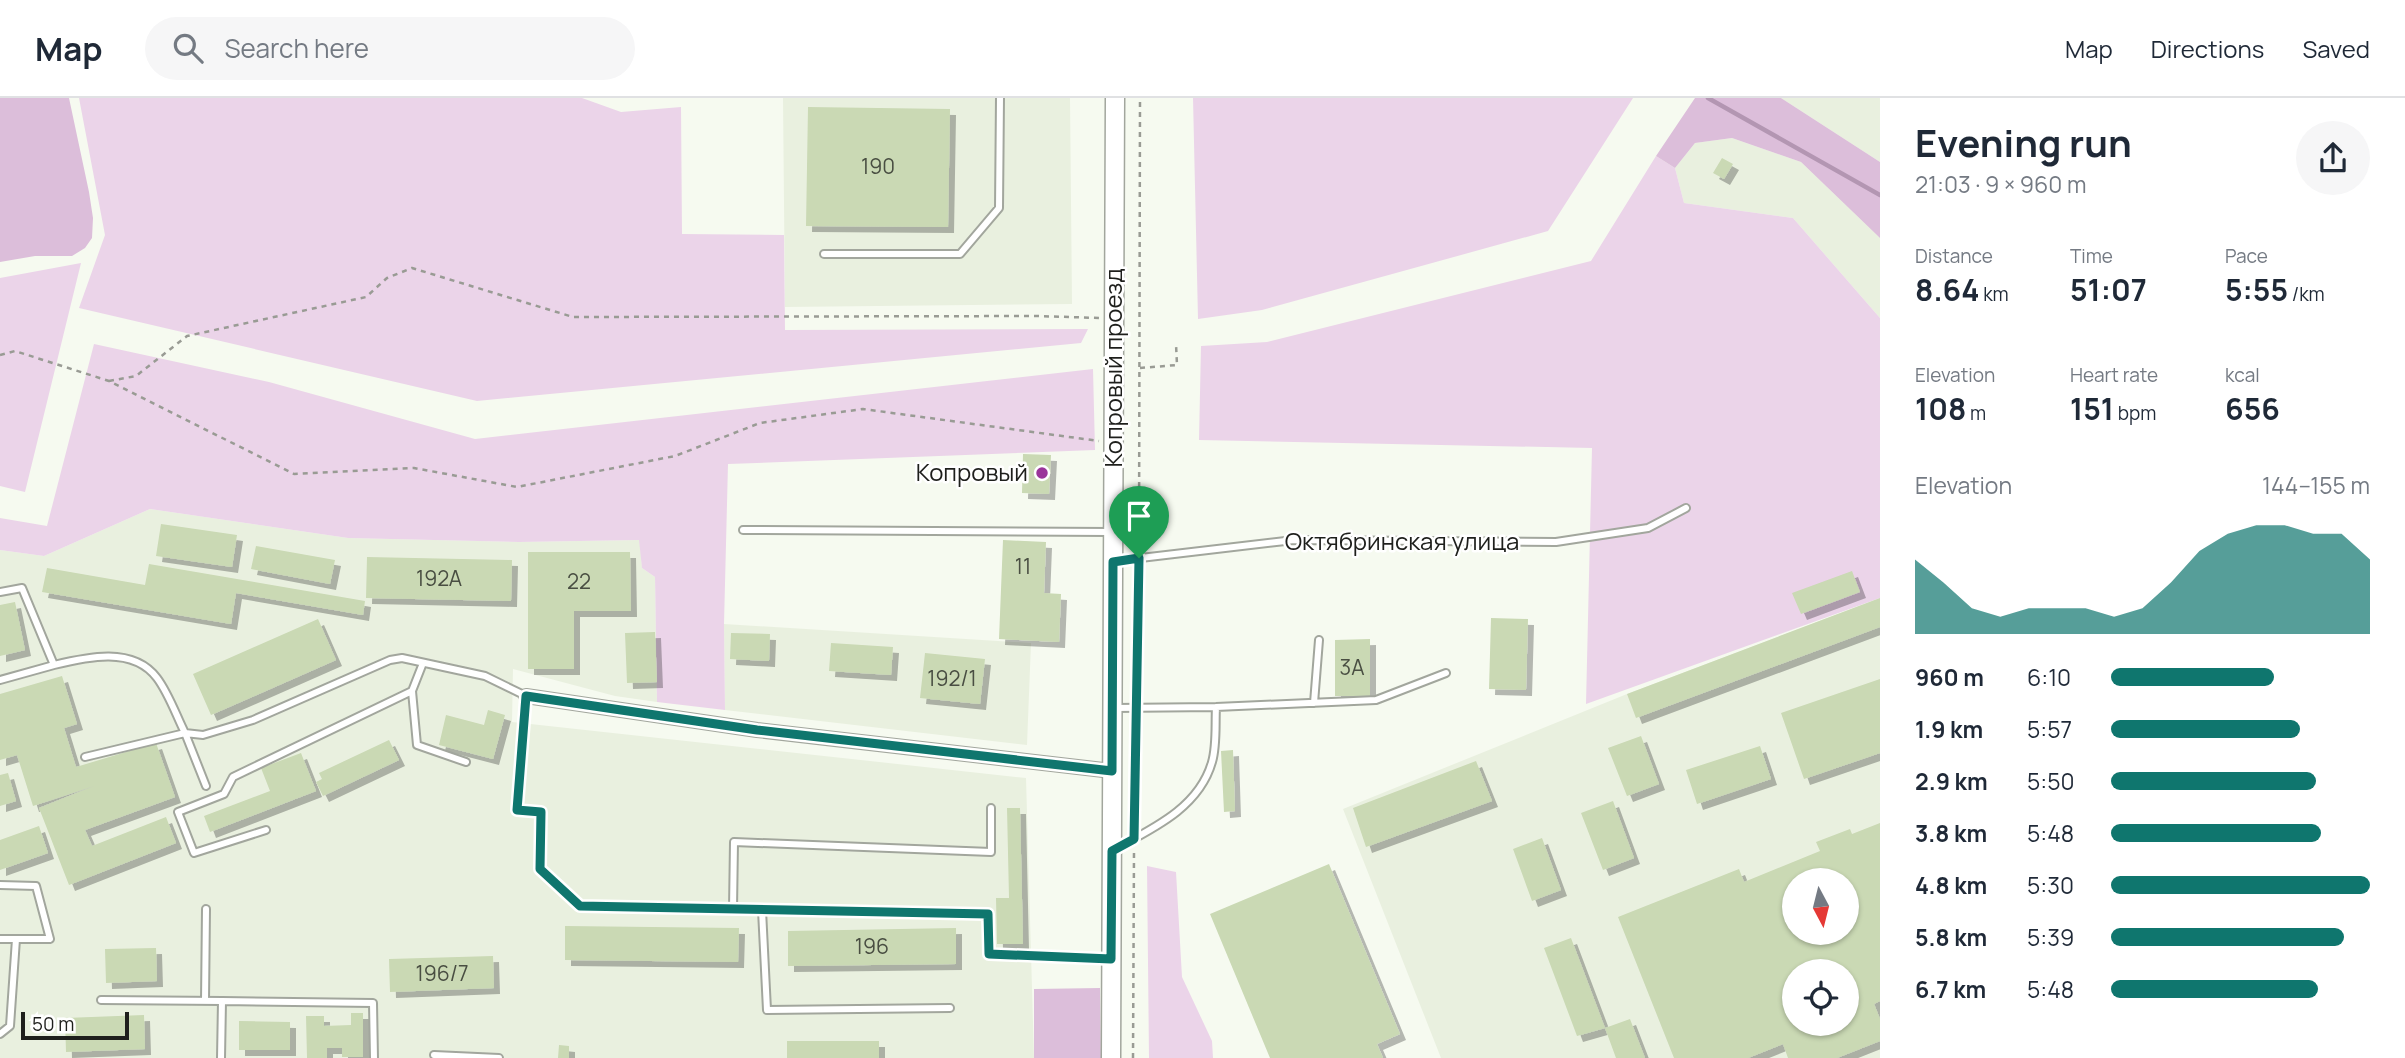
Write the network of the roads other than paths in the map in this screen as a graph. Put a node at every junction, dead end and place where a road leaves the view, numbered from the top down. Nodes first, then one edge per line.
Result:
1 (1000, 98) edge
2 (1115, 98) edge
3 (824, 254) dead end
4 (1686, 508) dead end
5 (743, 530) dead end
6 (1113, 532) junction
7 (1113, 562) junction
8 (0, 592) edge
9 (1319, 640) dead end
10 (423, 663) junction
11 (54, 665) junction
12 (1446, 673) dead end
13 (0, 680) edge
14 (412, 691) junction
15 (526, 696) junction
16 (1314, 703) junction
17 (1216, 707) junction
18 (1112, 708) junction
19 (185, 733) junction
20 (85, 757) dead end
21 (466, 762) dead end
22 (1112, 771) junction
23 (206, 786) dead end
24 (991, 808) dead end
25 (266, 830) dead end
26 (1112, 851) junction
27 (0, 885) edge
28 (206, 909) dead end
29 (733, 909) junction
30 (762, 909) junction
31 (0, 939) edge
32 (16, 939) junction
33 (1111, 959) junction
34 (101, 1000) dead end
35 (205, 1001) junction
36 (222, 1001) junction
37 (950, 1008) dead end
38 (0, 1034) edge
39 (434, 1055) dead end
40 (221, 1058) edge
41 (374, 1058) edge
42 (499, 1058) edge
43 (1111, 1058) edge

1 - 3 lane
2 - 6 main road, Копровый проезд
4 - 7 lane, Октябринская улица
5 - 6 lane
6 - 7 main road, Копровый проезд
7 - 18 main road, Копровый проезд
8 - 11 lane
9 - 16 lane
10 - 14 lane
10 - 15 lane
10 - 19 lane
11 - 13 lane
11 - 19 lane
12 - 16 lane
14 - 21 lane
14 - 25 lane
15 - 22 street
15 - 29 lane
16 - 17 lane
17 - 18 lane
17 - 26 lane
18 - 22 main road, Копровый проезд
19 - 20 lane
19 - 23 lane
22 - 26 main road, Копровый проезд
24 - 29 lane
26 - 33 main road, Копровый проезд
27 - 32 lane
28 - 35 lane
29 - 30 lane
30 - 33 lane
30 - 37 lane
31 - 32 lane
32 - 38 lane
33 - 43 main road, Копровый проезд
34 - 35 lane
35 - 36 lane
36 - 40 lane
36 - 41 lane
39 - 42 lane

